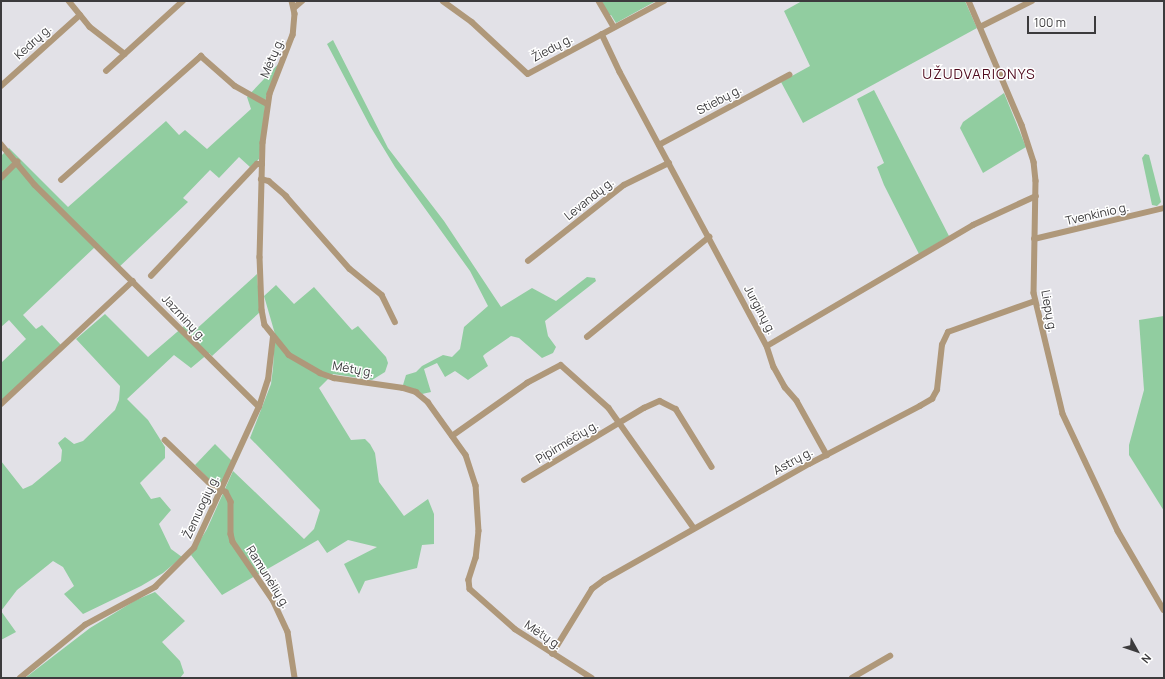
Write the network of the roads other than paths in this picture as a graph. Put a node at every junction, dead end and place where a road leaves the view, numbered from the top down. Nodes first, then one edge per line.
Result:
1 (69, 1) edge
2 (183, 1) edge
3 (292, 1) edge
4 (302, 1) edge
5 (443, 1) edge
6 (599, 1) edge
7 (664, 1) edge
8 (969, 1) edge
9 (1032, 1) edge
10 (294, 8) junction
11 (80, 15) junction
12 (614, 27) junction
13 (980, 27) junction
14 (602, 34) junction
15 (125, 54) junction
16 (106, 71) dead end
17 (790, 75) dead end
18 (1, 86) edge
19 (267, 104) junction
20 (1, 144) edge
21 (659, 144) junction
22 (17, 162) junction
23 (669, 163) junction
24 (262, 164) junction
25 (1, 178) edge
26 (261, 179) junction
27 (61, 180) dead end
28 (1036, 196) junction
29 (1164, 208) edge
30 (709, 237) junction
31 (1034, 239) junction
32 (528, 261) dead end
33 (151, 276) dead end
34 (133, 281) junction
35 (1035, 301) junction
36 (395, 322) dead end
37 (273, 337) junction
38 (587, 337) dead end
39 (767, 346) junction
40 (1, 404) edge
41 (259, 407) junction
42 (620, 422) junction
43 (452, 436) junction
44 (165, 440) dead end
45 (827, 455) junction
46 (712, 468) dead end
47 (524, 480) dead end
48 (221, 492) junction
49 (694, 528) junction
50 (1164, 610) edge
51 (552, 654) junction
52 (890, 656) dead end
53 (20, 678) edge
54 (295, 678) edge
55 (592, 678) edge
56 (852, 678) edge

1 - 11 street
2 - 15 street
3 - 10 street, Mėtų g.
4 - 10 street
5 - 14 street, Žiedų g.
6 - 12 street
7 - 12 street, Žiedų g.
8 - 13 street, Liepų g.
9 - 13 street
10 - 19 street, Mėtų g.
11 - 15 street
11 - 18 street, Kedrų g.
12 - 14 street, Žiedų g.
13 - 28 street, Liepų g.
14 - 21 street, Jurginų g.
15 - 16 street
17 - 21 street, Stiebų g.
19 - 24 street, Mėtų g.
19 - 27 street
20 - 22 street, Jazminų g.
21 - 23 street, Jurginų g.
22 - 25 street
22 - 34 street, Jazminų g.
23 - 30 street, Jurginų g.
23 - 32 street, Levandų g.
24 - 26 street, Mėtų g.
24 - 33 street
26 - 36 street
26 - 37 street, Mėtų g.
28 - 31 street, Liepų g.
28 - 39 street, Jurginų g.
29 - 31 street, Tvenkinio g.
30 - 38 street
30 - 39 street, Jurginų g.
31 - 35 street, Liepų g.
34 - 40 street
34 - 41 street, Jazminų g.
35 - 45 street, Astrų g.
35 - 50 street, Liepų g.
37 - 41 street, Žemuogių g.
37 - 43 street, Mėtų g.
39 - 45 street
41 - 48 street, Žemuogių g.
42 - 43 street
42 - 46 street, Pipirmėčių g.
42 - 47 street, Pipirmėčių g.
42 - 49 street
43 - 51 street, Mėtų g.
44 - 48 street, Ramunėlių g.
45 - 49 street, Astrų g.
48 - 53 street, Žemuogių g.
48 - 54 street, Ramunėlių g.
49 - 51 street, Astrų g.
51 - 55 street, Mėtų g.
52 - 56 street

